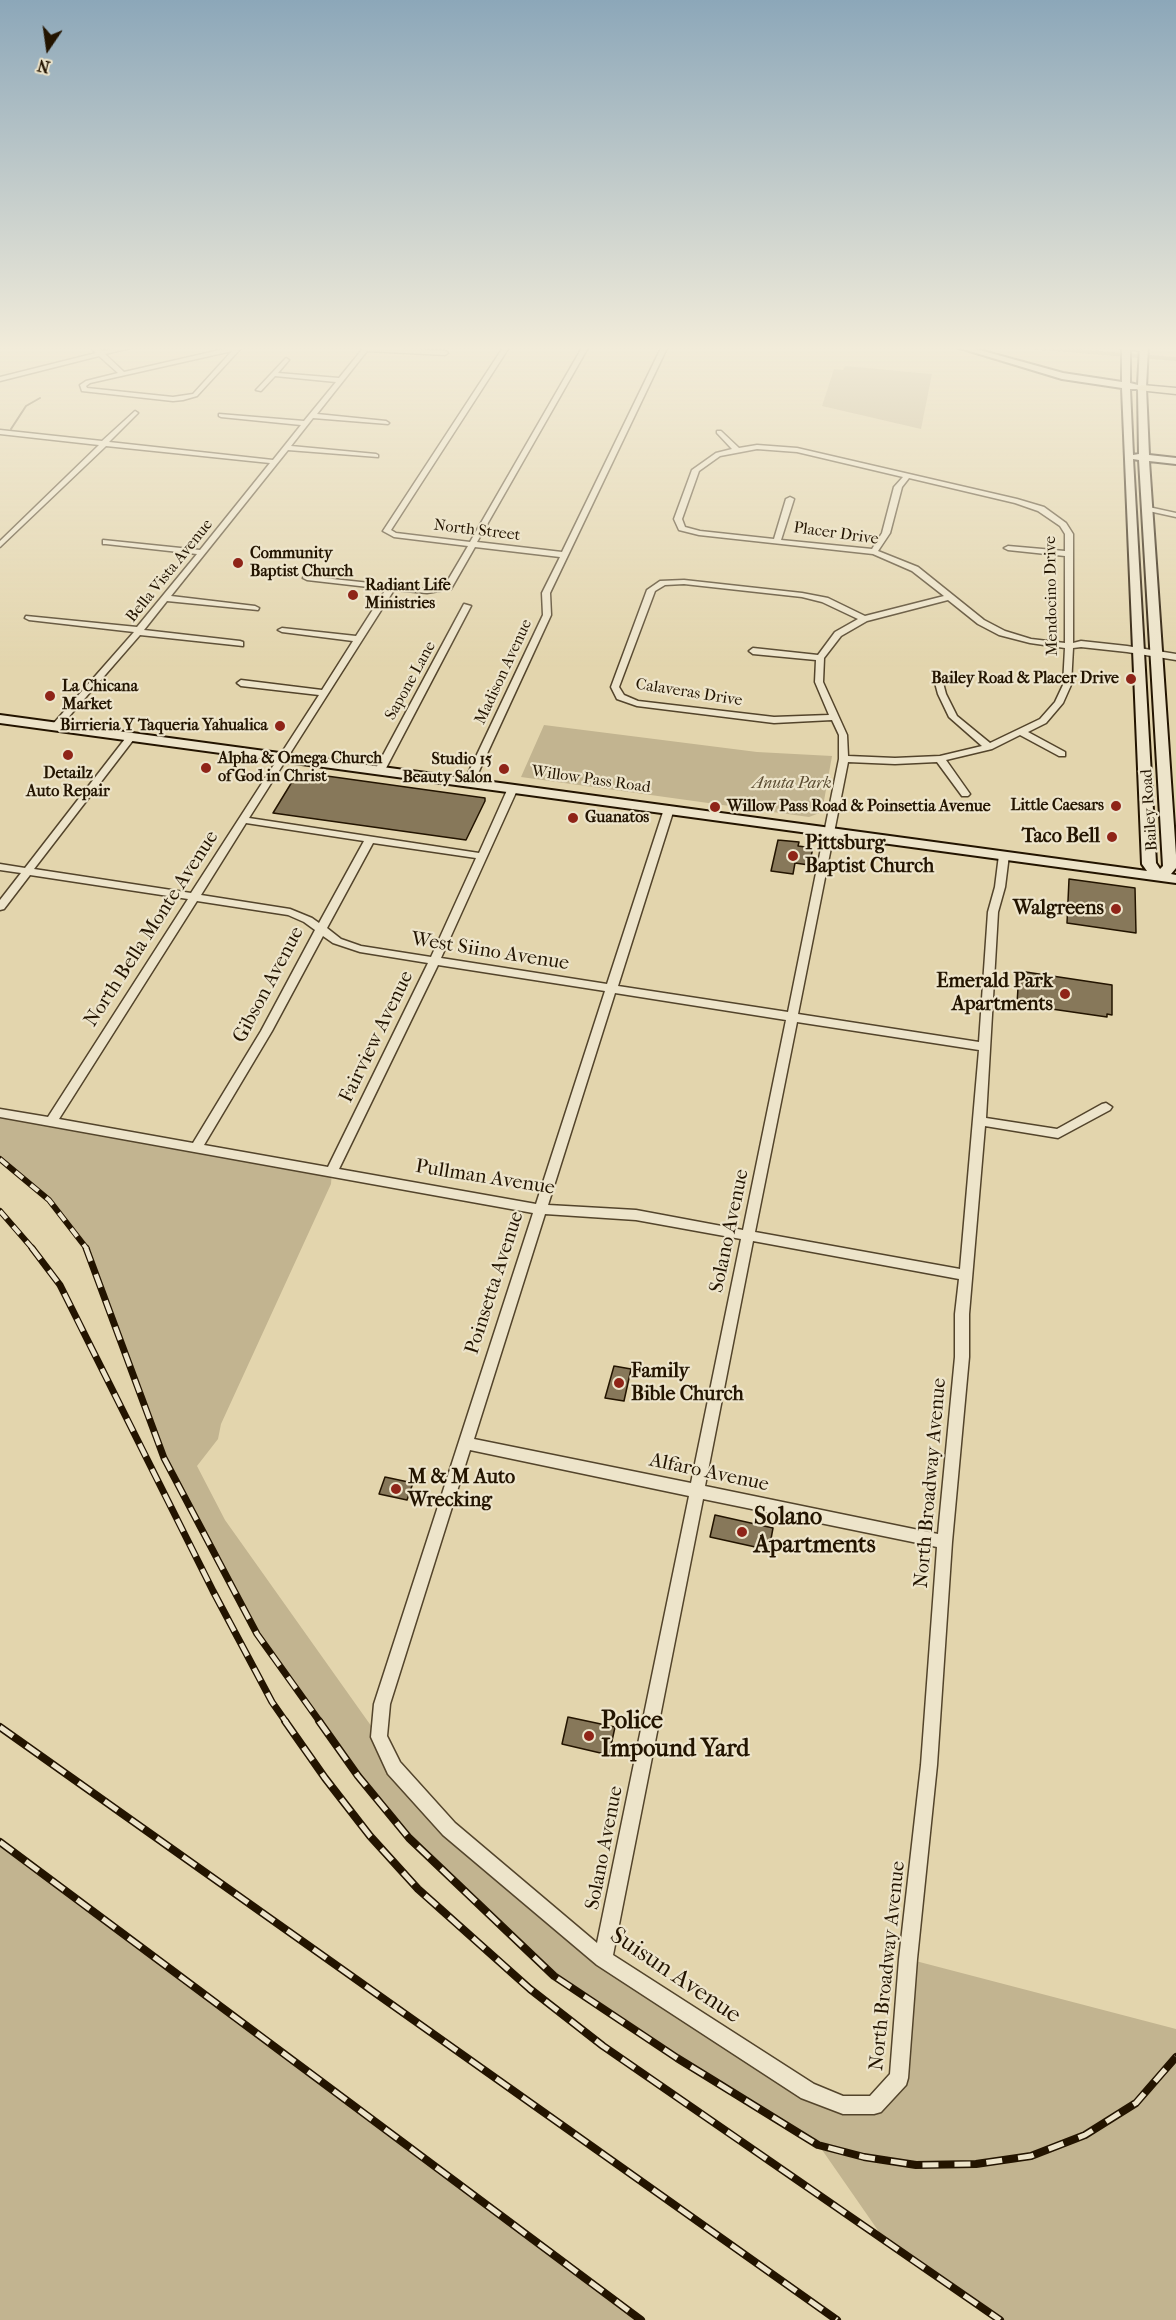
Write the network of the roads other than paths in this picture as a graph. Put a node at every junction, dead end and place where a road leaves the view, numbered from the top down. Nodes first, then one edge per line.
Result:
1 (93, 454) edge
2 (202, 454) edge
3 (282, 454) edge
4 (357, 454) edge
5 (437, 454) edge
6 (524, 454) edge
7 (613, 454) edge
8 (717, 454) edge
9 (815, 454) edge
10 (1144, 454) edge
11 (376, 456) dead end
12 (1128, 456) joint
13 (1144, 458) junction
14 (1176, 461) edge
15 (276, 462) junction
16 (907, 476) junction
17 (790, 499) dead end
18 (1147, 508) junction
19 (1176, 515) edge
20 (682, 528) joint
21 (777, 541) junction
22 (106, 542) dead end
23 (472, 544) junction
24 (0, 545) edge
25 (1008, 548) dead end
26 (201, 552) junction
27 (874, 552) junction
28 (1069, 554) junction
29 (565, 555) junction
30 (306, 578) dead end
31 (391, 588) junction
32 (949, 597) junction
33 (165, 598) junction
34 (467, 606) dead end
35 (255, 608) dead end
36 (29, 618) dead end
37 (864, 619) junction
38 (282, 630) dead end
39 (138, 631) junction
40 (358, 639) junction
41 (240, 644) dead end
42 (1069, 646) junction
43 (753, 651) dead end
44 (1138, 653) junction
45 (1156, 655) junction
46 (1176, 657) edge
47 (820, 658) junction
48 (938, 679) dead end
49 (241, 683) dead end
50 (324, 693) junction
51 (836, 717) junction
52 (0, 719) edge
53 (56, 726) junction
54 (1022, 732) junction
55 (131, 736) junction
56 (989, 747) junction
57 (1062, 754) dead end
58 (285, 757) junction
59 (844, 759) junction
60 (940, 759) junction
61 (380, 770) junction
62 (469, 782) junction
63 (513, 788) junction
64 (965, 794) dead end
65 (669, 809) junction
66 (244, 820) junction
67 (828, 831) junction
68 (370, 839) junction
69 (1004, 855) junction
70 (481, 856) junction
71 (0, 867) edge
72 (27, 872) junction
73 (1160, 877) junction
74 (1176, 879) edge
75 (194, 897) junction
76 (0, 908) edge
77 (320, 928) junction
78 (434, 962) junction
79 (611, 990) junction
80 (792, 1018) junction
81 (983, 1047) junction
82 (1106, 1107) dead end
83 (0, 1113) edge
84 (980, 1121) junction
85 (51, 1122) junction
86 (197, 1147) junction
87 (332, 1172) junction
88 (540, 1209) junction
89 (749, 1236) junction
90 (965, 1275) junction
91 (465, 1443) junction
92 (697, 1491) junction
93 (945, 1542) junction
94 (379, 1737) joint
95 (603, 1959) junction
96 (874, 2105) joint

1 - 24 street
2 - 15 street
3 - 15 street, Bella Vista Avenue
4 - 11 street
5 - 23 street, North Street
6 - 23 street
7 - 29 street, Madison Avenue
8 - 20 street, Mendocino Drive
9 - 16 street, Mendocino Drive
10 - 13 main road, Bailey Road
12 - 13 main road
12 - 44 main road, Bailey Road
13 - 14 main road
13 - 18 main road, Bailey Road
15 - 26 street, Bella Vista Avenue
16 - 27 street
16 - 28 street, Mendocino Drive
17 - 21 street
18 - 19 street
18 - 45 main road, Bailey Road
20 - 21 street, Placer Drive
21 - 27 street, Placer Drive
22 - 26 street
23 - 29 street, North Street
23 - 31 street
25 - 28 street
26 - 33 street, Bella Vista Avenue
27 - 32 street, Placer Drive
28 - 42 street, Mendocino Drive
29 - 62 street, Madison Avenue
30 - 31 street
31 - 40 street, North Bella Monte Avenue
32 - 37 street
32 - 42 street, Placer Drive
33 - 35 street
33 - 39 street, Bella Vista Avenue
34 - 61 street, Sapone Lane
36 - 39 street
37 - 47 street
37 - 51 street, Calaveras Drive
38 - 40 street
39 - 41 street
39 - 53 street, Bella Vista Avenue
40 - 50 street, North Bella Monte Avenue
42 - 44 street, Placer Drive
42 - 54 street, Mendocino Drive
43 - 47 street
44 - 45 street, Placer Drive
44 - 73 main road, Bailey Road
45 - 46 street, Placer Drive
45 - 73 main road, Bailey Road
47 - 51 street, Solano Avenue
48 - 56 street
49 - 50 street
50 - 58 street, North Bella Monte Avenue
51 - 59 street, Solano Avenue
52 - 53 main road, Willow Pass Road
53 - 55 main road, Willow Pass Road
54 - 56 street, Mendocino Drive
54 - 57 street
55 - 58 main road, Willow Pass Road
55 - 72 street
56 - 60 street, Mendocino Drive
58 - 61 main road, Willow Pass Road
58 - 66 street, North Bella Monte Avenue
59 - 60 street, Mendocino Drive
59 - 67 street, Solano Avenue
60 - 64 street
61 - 62 main road, Willow Pass Road
62 - 63 main road, Willow Pass Road
63 - 65 main road, Willow Pass Road
63 - 70 street, Fairview Avenue
65 - 67 main road, Willow Pass Road
65 - 79 street, Poinsetta Avenue
66 - 68 street
66 - 75 street, North Bella Monte Avenue
67 - 69 main road, Willow Pass Road
67 - 80 street, Solano Avenue
68 - 70 street
68 - 77 street, Gibson Avenue
69 - 73 main road, Willow Pass Road
69 - 81 street, North Broadway Avenue
70 - 78 street, Fairview Avenue
71 - 72 street, West Siino Avenue
72 - 75 street, West Siino Avenue
72 - 76 street
73 - 74 main road, Willow Pass Road
75 - 77 street, West Siino Avenue
75 - 85 street, North Bella Monte Avenue
77 - 78 street, West Siino Avenue
77 - 86 street, Gibson Avenue
78 - 79 street, West Siino Avenue
78 - 87 street, Fairview Avenue
79 - 80 street, West Siino Avenue
79 - 88 street, Poinsetta Avenue
80 - 81 street, West Siino Avenue
80 - 89 street, Solano Avenue
81 - 84 street, North Broadway Avenue
82 - 84 street
83 - 85 street, Pullman Avenue
84 - 90 street, North Broadway Avenue
85 - 86 street, Pullman Avenue
86 - 87 street, Pullman Avenue
87 - 88 street, Pullman Avenue
88 - 89 street, Pullman Avenue
88 - 91 street, Poinsetta Avenue
89 - 90 street, Pullman Avenue
89 - 92 street, Solano Avenue
90 - 93 street, North Broadway Avenue
91 - 92 street, Alfaro Avenue
91 - 94 street, Poinsetta Avenue
92 - 93 street, Alfaro Avenue
92 - 95 street, Solano Avenue
93 - 96 street, North Broadway Avenue
94 - 95 street, Suisun Avenue
95 - 96 street, Suisun Avenue

